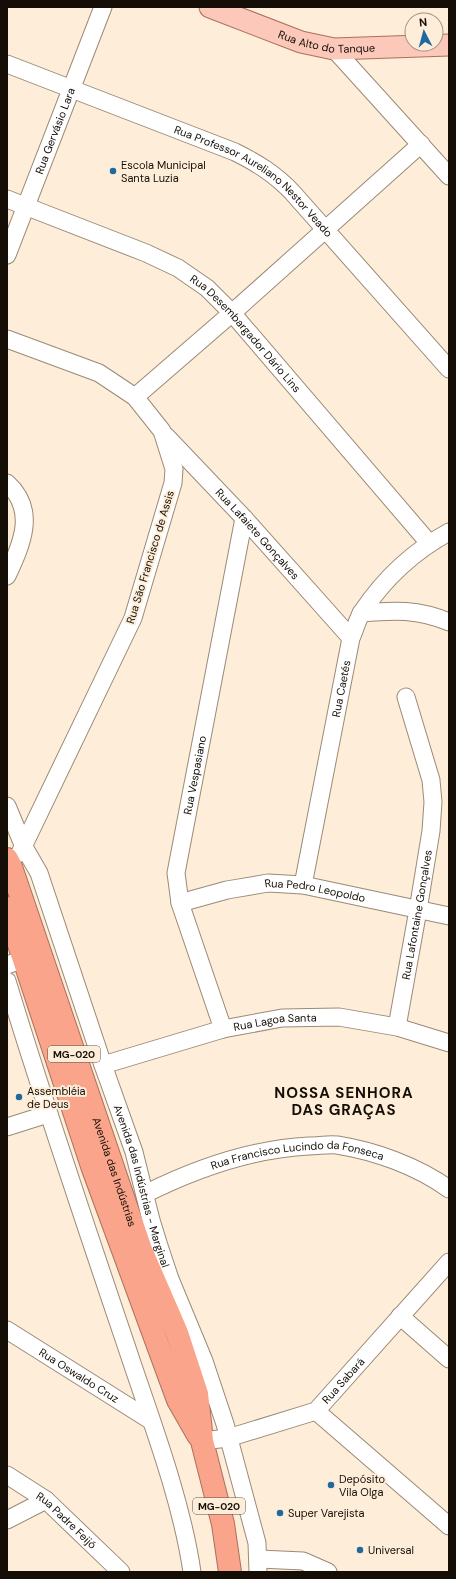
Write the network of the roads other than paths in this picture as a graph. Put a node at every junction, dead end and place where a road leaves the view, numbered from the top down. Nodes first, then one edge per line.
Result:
1 (103, 7) edge
2 (210, 7) edge
3 (449, 45) edge
4 (334, 49) junction
5 (7, 64) edge
6 (72, 89) junction
7 (421, 144) junction
8 (449, 176) edge
9 (7, 199) edge
10 (26, 206) junction
11 (325, 230) junction
12 (7, 255) edge
13 (232, 313) junction
14 (7, 339) edge
15 (449, 369) edge
16 (135, 397) junction
17 (162, 431) junction
18 (7, 482) edge
19 (244, 518) junction
20 (449, 532) edge
21 (429, 543) junction
22 (7, 576) edge
23 (361, 613) junction
24 (449, 622) edge
25 (351, 638) junction
26 (406, 697) dead end
27 (7, 806) edge
28 (14, 857) edge
29 (303, 884) junction
30 (180, 903) junction
31 (7, 908) edge
32 (418, 910) junction
33 (449, 916) edge
34 (15, 962) edge
35 (7, 981) edge
36 (42, 1014) junction
37 (19, 1021) junction
38 (397, 1027) junction
39 (223, 1029) junction
40 (449, 1043) edge
41 (103, 1065) junction
42 (48, 1114) junction
43 (7, 1127) edge
44 (449, 1189) edge
45 (145, 1194) junction
46 (119, 1237) junction
47 (150, 1248) junction
48 (449, 1262) edge
49 (400, 1316) junction
50 (7, 1330) edge
51 (449, 1359) edge
52 (316, 1411) junction
53 (150, 1420) junction
54 (228, 1438) junction
55 (202, 1441) junction
56 (7, 1475) edge
57 (46, 1500) junction
58 (7, 1520) edge
59 (449, 1526) edge
60 (259, 1566) edge
61 (121, 1572) edge
62 (192, 1572) edge
63 (230, 1572) edge
64 (328, 1572) edge

1 - 6 street, Rua Gervásio Lara
2 - 4 main road, Rua Alto do Tanque
3 - 4 main road, Rua Alto do Tanque
4 - 7 street
5 - 6 street, Rua Professor Aureliano Nestor Veado
6 - 10 street, Rua Gervásio Lara
6 - 11 street, Rua Professor Aureliano Nestor Veado
7 - 8 street
7 - 11 street
9 - 10 street, Rua Desembargador Dário Lins
10 - 12 street, Rua Gervásio Lara
10 - 13 street, Rua Desembargador Dário Lins
11 - 13 street
11 - 15 street, Rua Professor Aureliano Nestor Veado
13 - 16 street
13 - 21 street, Rua Desembargador Dário Lins
14 - 16 street, Rua São Francisco de Assis
16 - 17 street, Rua São Francisco de Assis
17 - 19 street, Rua Lafaiete Gonçalves
17 - 28 street, Rua São Francisco de Assis
18 - 22 street
19 - 25 street, Rua Lafaiete Gonçalves
19 - 30 street, Rua Vespasiano
20 - 21 street, Rua Caetés
21 - 23 street, Rua Caetés
23 - 24 street
23 - 25 street, Rua Caetés
25 - 29 street, Rua Caetés
26 - 32 street, Rua Lafontaine Gonçalves
27 - 28 street, Avenida das Indústrias - Marginal
28 - 41 street, Avenida das Indústrias - Marginal
28 - 47 highway, Avenida das Indústrias / MG-020
29 - 30 street, Rua Pedro Leopoldo
29 - 32 street, Rua Pedro Leopoldo
30 - 39 street, Rua Vespasiano
31 - 34 highway, Avenida das Indústrias / MG-020
32 - 33 street, Rua Pedro Leopoldo
32 - 38 street, Rua Lafontaine Gonçalves
34 - 36 highway, Avenida das Indústrias / MG-020
35 - 37 street
36 - 37 street
36 - 46 highway, Avenida das Indústrias / MG-020
37 - 42 street
38 - 39 street, Rua Lagoa Santa
38 - 40 street, Rua Lagoa Santa
39 - 41 street, Rua Lagoa Santa
41 - 45 street, Avenida das Indústrias - Marginal
42 - 43 street
42 - 53 street
44 - 45 street, Rua Francisco Lucindo da Fonseca
45 - 47 street, Avenida das Indústrias - Marginal
46 - 47 street
46 - 55 highway, Avenida das Indústrias / MG-020
47 - 54 street, Avenida das Indústrias - Marginal
47 - 55 highway, Avenida das Indústrias / MG-020
48 - 49 street, Rua Sabará
49 - 51 street
49 - 52 street, Rua Sabará
50 - 53 street, Rua Oswaldo Cruz
52 - 54 street, Rua Sabará
52 - 59 street
53 - 62 street
54 - 55 street, Rua Sabará
54 - 60 street, Avenida das Indústrias - Marginal
55 - 63 highway, Avenida das Indústrias / MG-020
56 - 57 street, Rua Padre Feijó
57 - 58 street
57 - 61 street, Rua Padre Feijó
60 - 64 street

